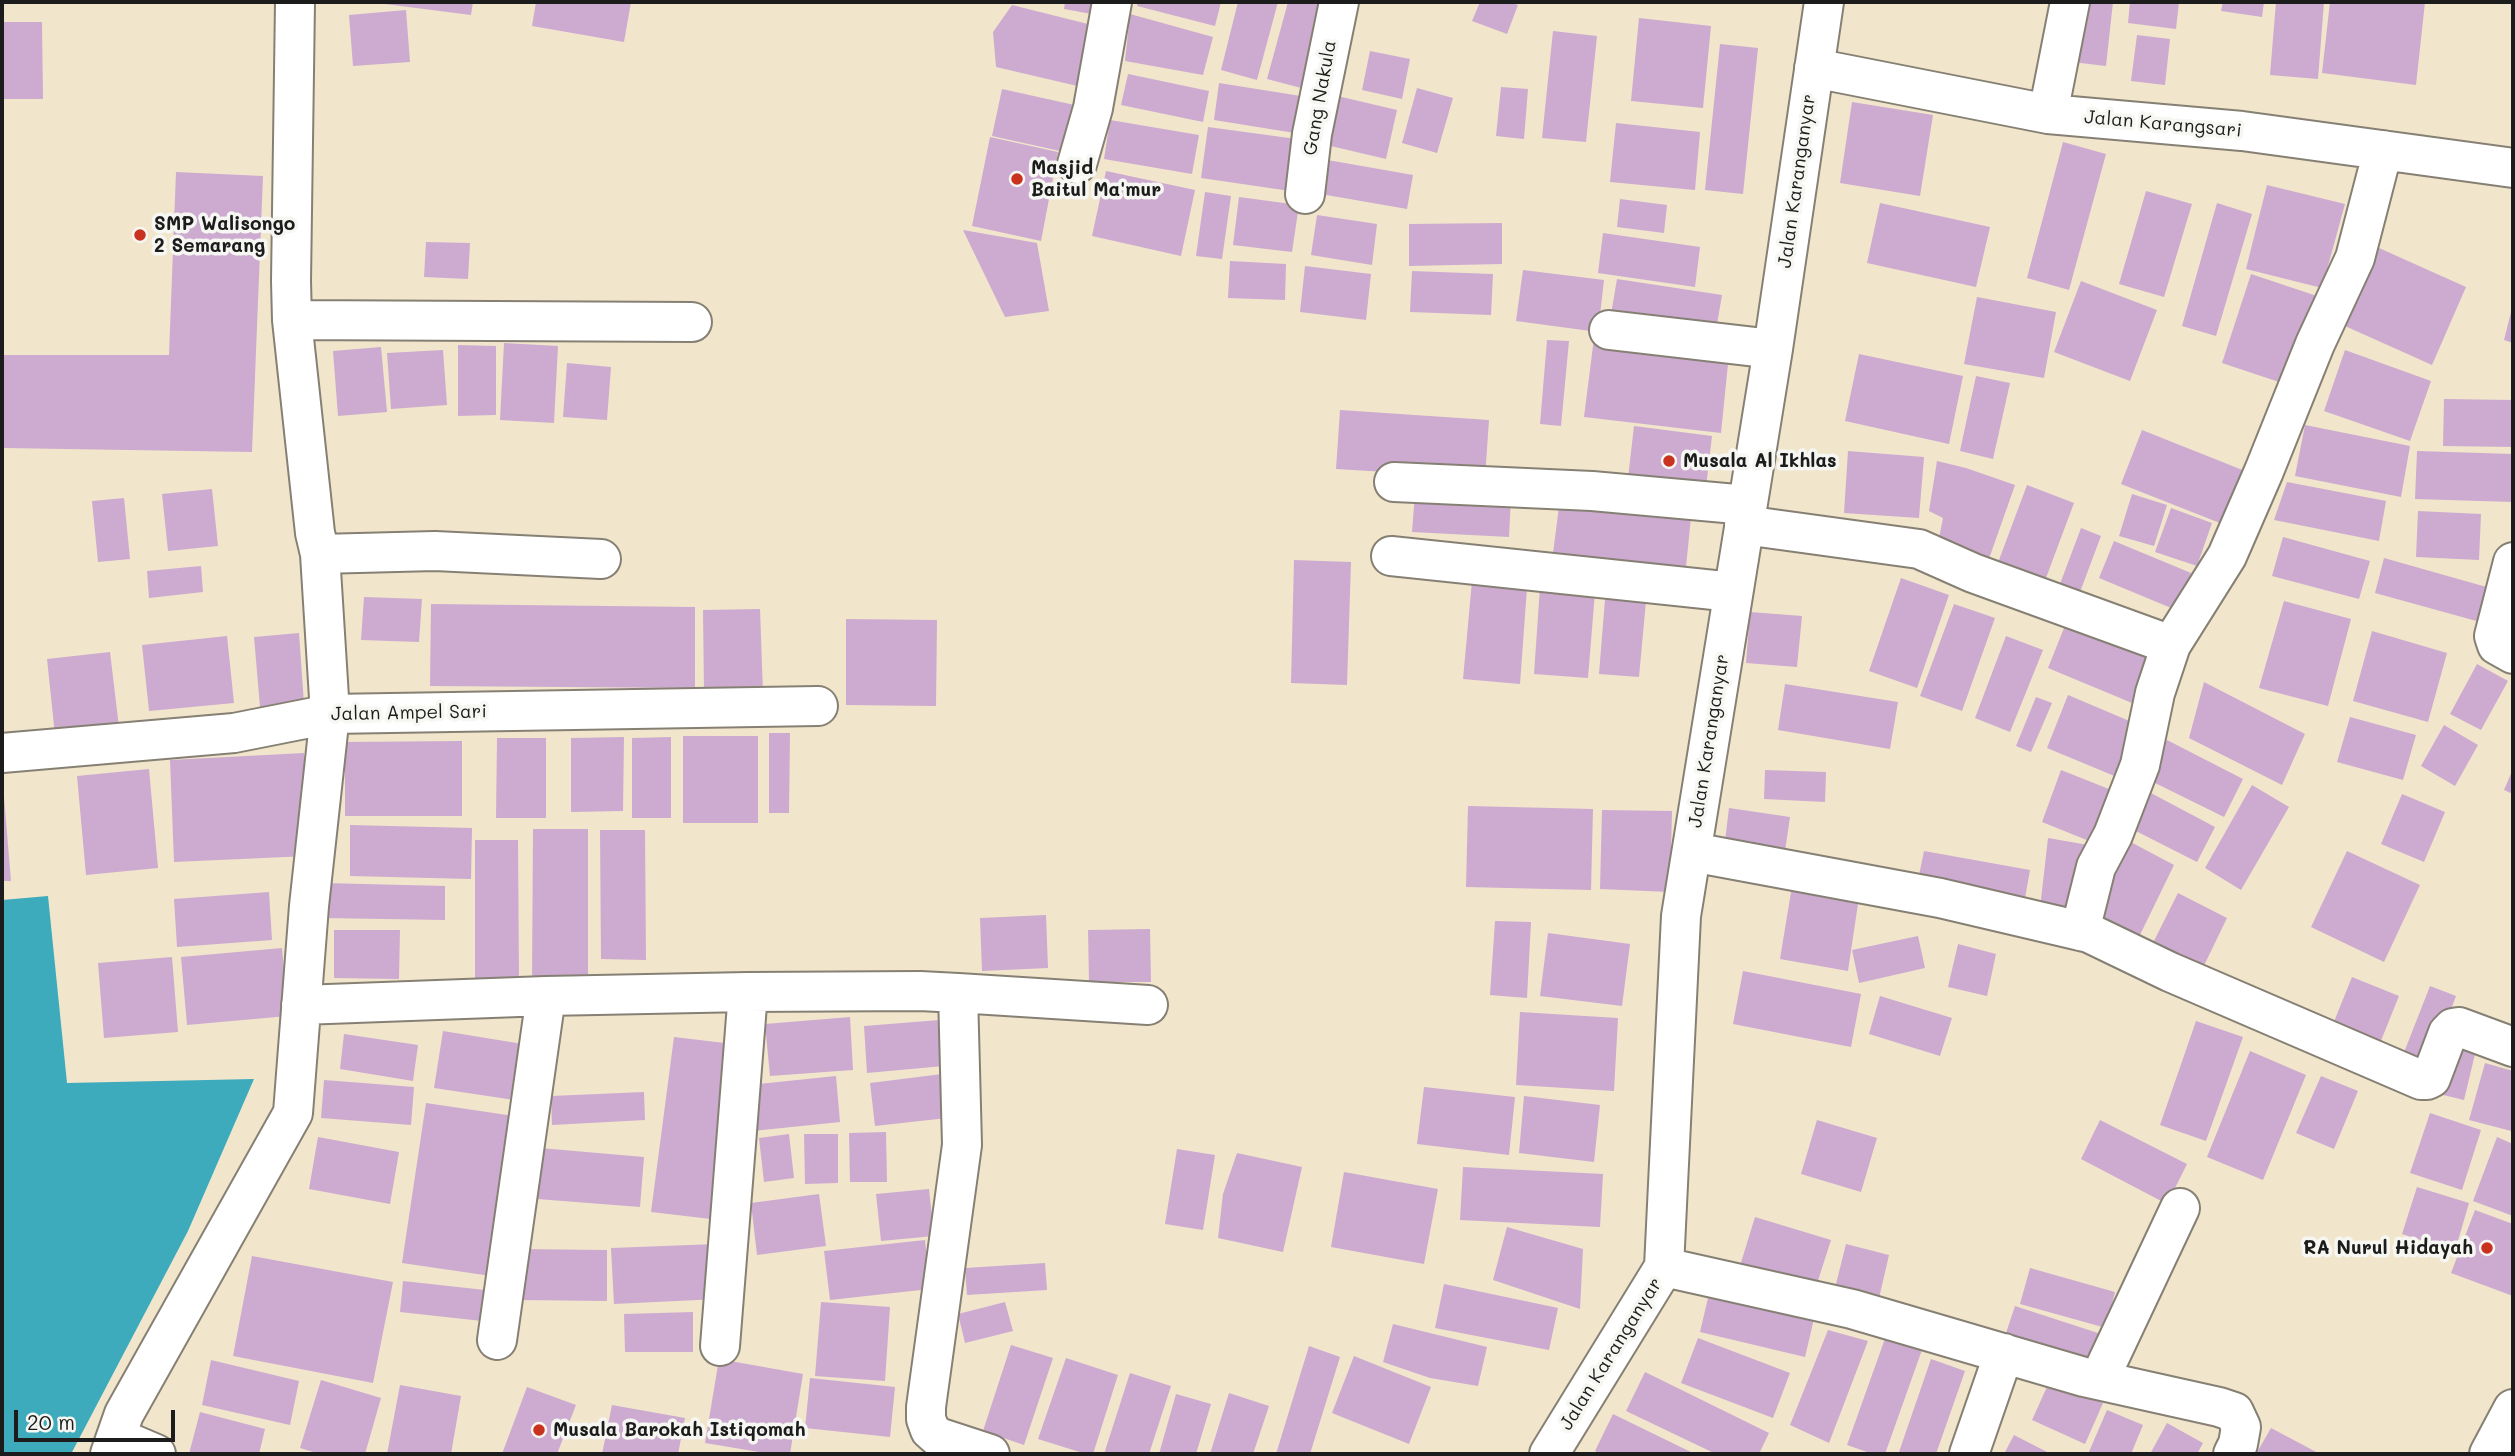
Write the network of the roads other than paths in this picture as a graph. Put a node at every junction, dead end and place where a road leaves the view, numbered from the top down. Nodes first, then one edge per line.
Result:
1 (295, 2) edge
2 (1112, 2) edge
3 (1339, 2) edge
4 (1824, 2) edge
5 (2070, 2) edge
6 (1814, 68) junction
7 (2048, 114) junction
8 (2383, 150) junction
9 (1077, 164) dead end
10 (2513, 168) edge
11 (1305, 194) dead end
12 (292, 320) junction
13 (692, 322) dead end
14 (1609, 330) dead end
15 (1773, 349) junction
16 (1394, 482) dead end
17 (1745, 515) junction
18 (320, 554) junction
19 (1391, 556) dead end
20 (601, 559) dead end
21 (2513, 562) edge
22 (1733, 592) junction
23 (2171, 645) junction
24 (2513, 654) edge
25 (818, 706) dead end
26 (330, 714) junction
27 (2, 753) edge
28 (1692, 852) junction
29 (2080, 931) junction
30 (748, 992) junction
31 (958, 993) junction
32 (546, 996) junction
33 (301, 1005) junction
34 (1147, 1005) dead end
35 (2513, 1047) edge
36 (2180, 1208) dead end
37 (1664, 1267) junction
38 (497, 1340) dead end
39 (720, 1346) dead end
40 (2004, 1353) junction
41 (2099, 1380) junction
42 (113, 1446) edge
43 (156, 1454) edge
44 (990, 1454) edge
45 (1549, 1454) edge
46 (1969, 1454) edge
47 (2232, 1454) edge

1 - 12 street
2 - 9 street
3 - 11 street, Gang Nakula
4 - 6 street, Jalan Karanganyar
5 - 7 street
6 - 7 street, Jalan Karangsari
6 - 15 street, Jalan Karanganyar
7 - 8 street, Jalan Karangsari
8 - 10 street, Jalan Karangsari
8 - 23 street
12 - 13 street
12 - 18 street
14 - 15 street
15 - 17 street, Jalan Karanganyar
16 - 17 street
17 - 22 street, Jalan Karanganyar
17 - 23 street
18 - 20 street
18 - 26 street
19 - 22 street
21 - 24 street
22 - 28 street, Jalan Karanganyar
23 - 29 street
25 - 26 street, Jalan Ampel Sari
26 - 27 street, Jalan Ampel Sari
26 - 33 street
28 - 29 street
28 - 37 street, Jalan Karanganyar
29 - 35 street
30 - 31 street
30 - 32 street
30 - 39 street
31 - 34 street
31 - 44 street
32 - 33 street
32 - 38 street
33 - 42 street
36 - 41 street
37 - 40 street
37 - 45 street, Jalan Karanganyar
40 - 41 street
40 - 46 street
41 - 47 street
42 - 43 street

